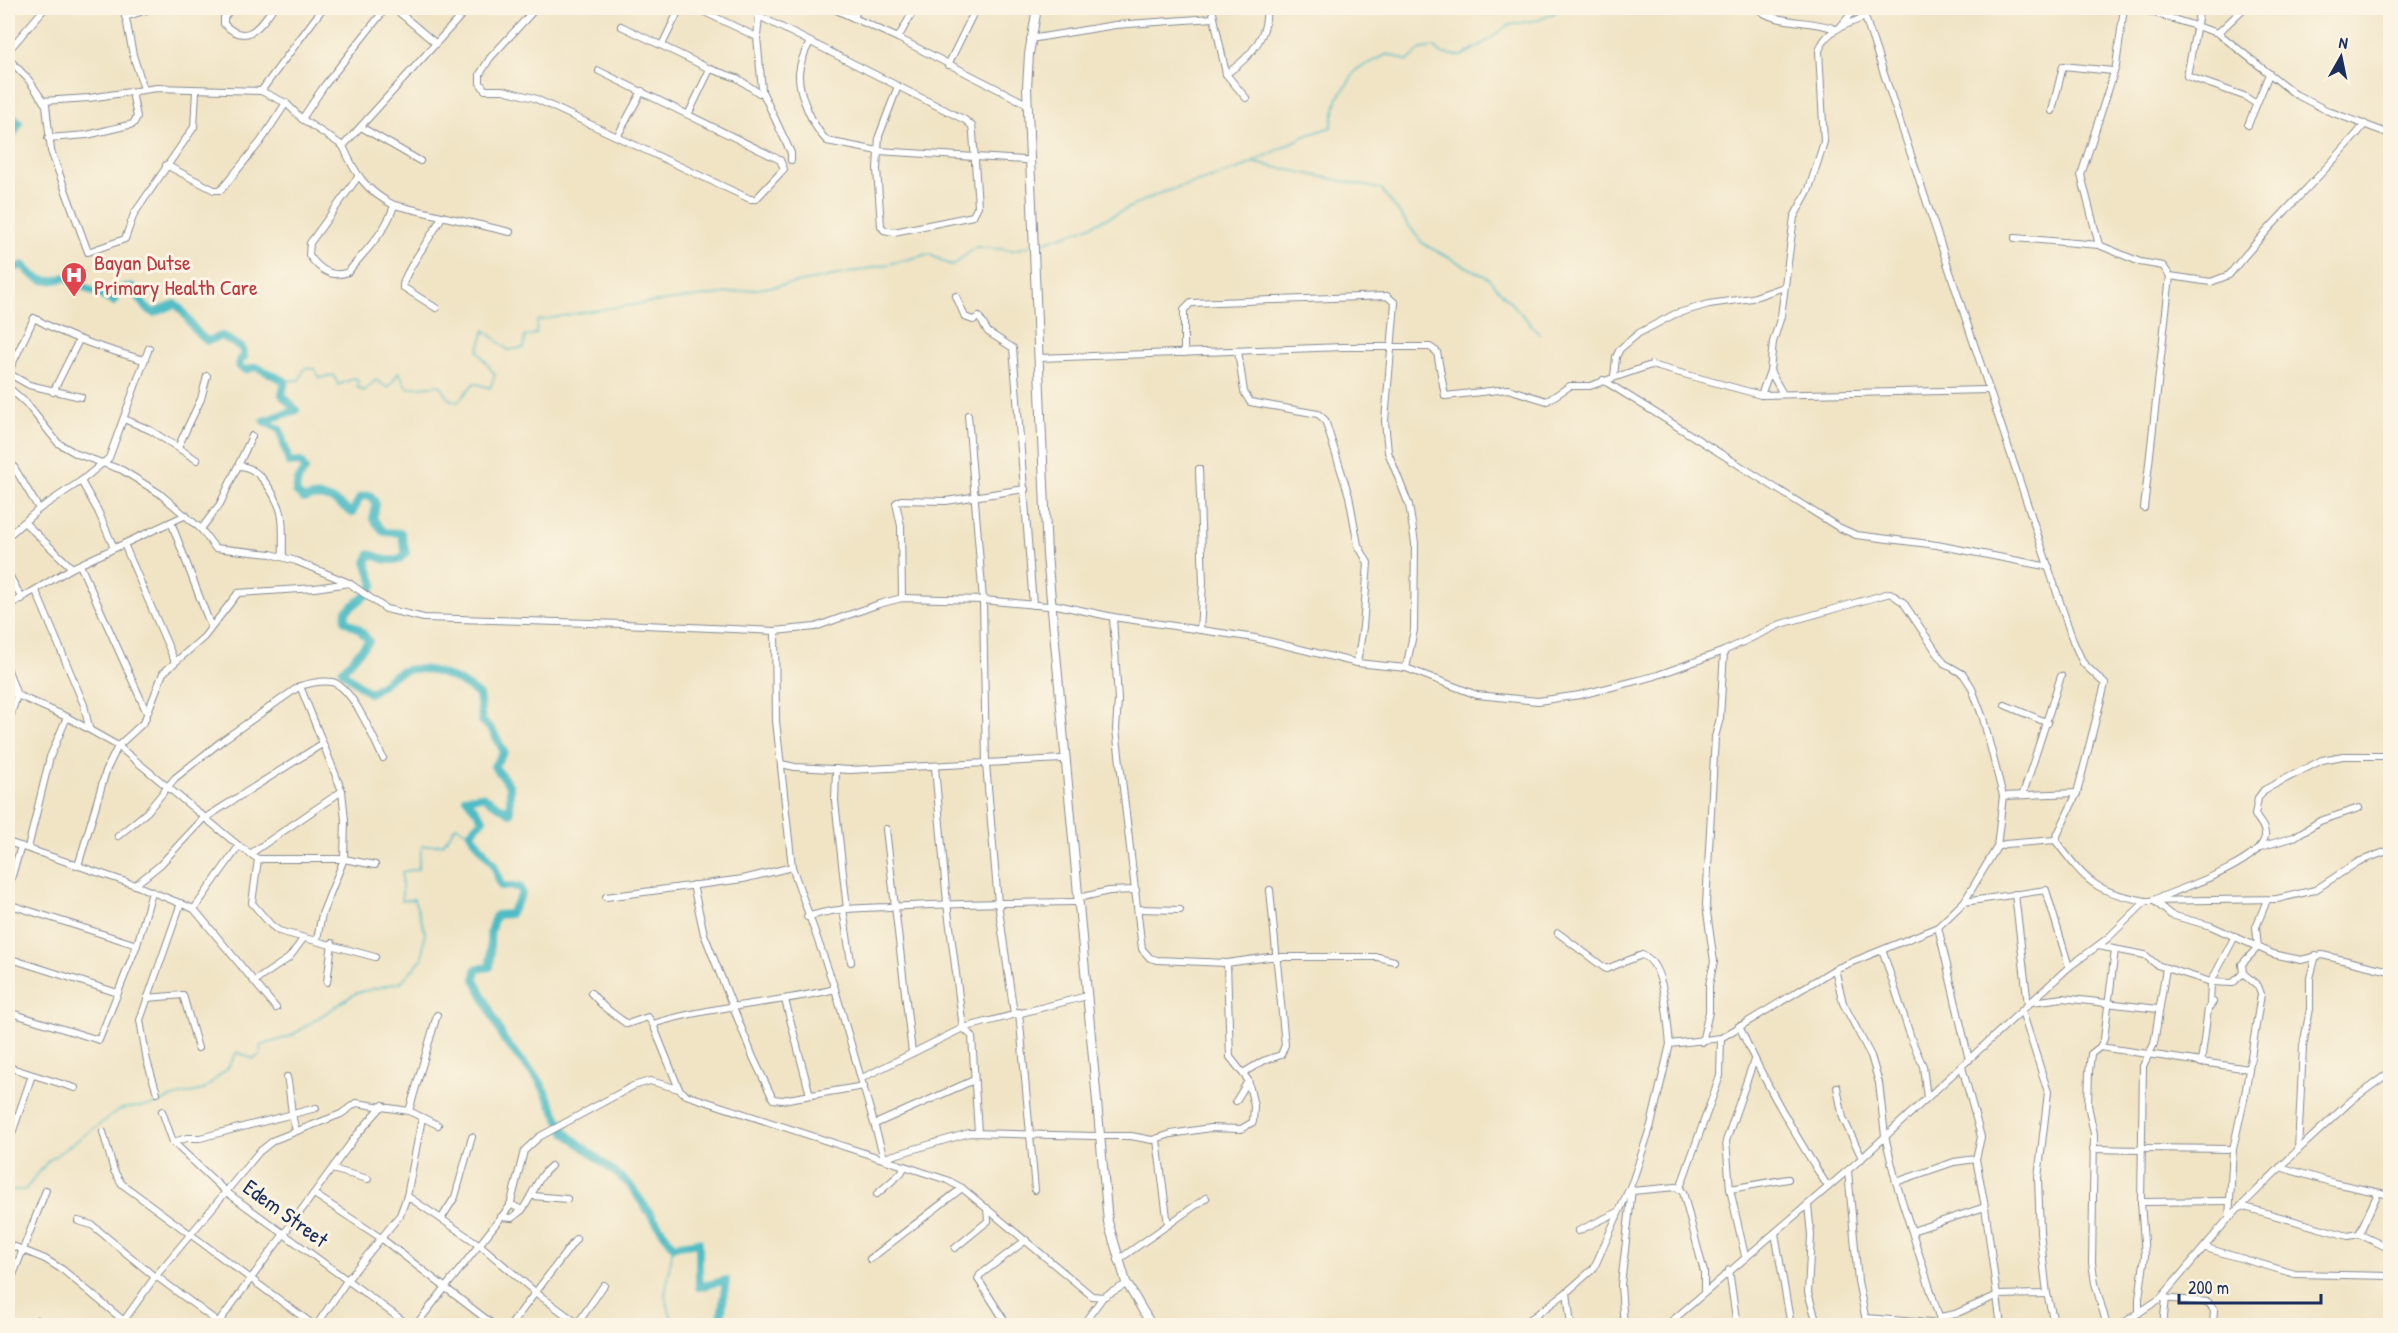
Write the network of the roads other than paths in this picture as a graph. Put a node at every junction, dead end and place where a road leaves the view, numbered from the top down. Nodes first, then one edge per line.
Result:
1 (45, 8) edge
2 (124, 8) edge
3 (153, 8) edge
4 (231, 8) edge
5 (273, 8) edge
6 (323, 8) edge
7 (386, 8) edge
8 (394, 8) edge
9 (468, 8) edge
10 (536, 8) edge
11 (680, 8) edge
12 (696, 8) edge
13 (832, 8) edge
14 (858, 8) edge
15 (915, 8) edge
16 (976, 8) edge
17 (1032, 8) edge
18 (1036, 8) edge
19 (1212, 8) edge
20 (1266, 8) edge
21 (1758, 8) edge
22 (1856, 8) edge
23 (1862, 8) edge
24 (2124, 8) edge
25 (2138, 8) edge
26 (2200, 8) edge
27 (2244, 8) edge
28 (2151, 9) edge
29 (125, 17) junction
30 (854, 18) junction
31 (1213, 18) junction
32 (1863, 18) junction
33 (2199, 25) junction
34 (621, 26) dead end
35 (1838, 28) junction
36 (2218, 33) junction
37 (756, 37) junction
38 (898, 38) junction
39 (1030, 39) junction
40 (434, 42) junction
41 (810, 42) junction
42 (662, 45) junction
43 (8, 51) edge
44 (8, 58) edge
45 (948, 65) junction
46 (710, 69) junction
47 (598, 71) dead end
48 (2114, 71) junction
49 (1226, 74) junction
50 (2269, 74) junction
51 (898, 86) junction
52 (144, 89) junction
53 (196, 91) junction
54 (261, 91) junction
55 (642, 91) junction
56 (762, 91) junction
57 (132, 92) junction
58 (1246, 98) dead end
59 (43, 101) junction
60 (286, 102) junction
61 (1023, 102) junction
62 (2255, 103) junction
63 (2052, 111) dead end
64 (689, 113) junction
65 (302, 119) junction
66 (2365, 124) junction
67 (2248, 125) dead end
68 (361, 126) junction
69 (2391, 134) edge
70 (618, 135) junction
71 (48, 138) junction
72 (343, 147) junction
73 (878, 151) junction
74 (975, 158) junction
75 (791, 160) dead end
76 (1024, 160) junction
77 (420, 161) dead end
78 (166, 165) junction
79 (358, 177) junction
80 (394, 205) junction
81 (442, 216) junction
82 (510, 232) dead end
83 (2015, 238) dead end
84 (2099, 245) junction
85 (2170, 276) junction
86 (1784, 287) junction
87 (956, 296) dead end
88 (436, 308) dead end
89 (79, 340) junction
90 (1390, 347) junction
91 (149, 348) dead end
92 (1238, 351) junction
93 (1184, 353) junction
94 (1038, 357) junction
95 (144, 360) junction
96 (1770, 371) junction
97 (8, 373) edge
98 (207, 376) dead end
99 (1614, 377) junction
100 (1603, 380) junction
101 (8, 387) edge
102 (1989, 390) junction
103 (53, 392) junction
104 (1784, 394) junction
105 (1761, 395) junction
106 (81, 397) dead end
107 (968, 415) dead end
108 (124, 418) junction
109 (252, 436) dead end
110 (178, 447) junction
111 (8, 457) edge
112 (197, 460) dead end
113 (103, 464) junction
114 (239, 466) junction
115 (1199, 469) dead end
116 (81, 481) junction
117 (1025, 489) junction
118 (975, 495) junction
119 (2144, 508) dead end
120 (39, 509) junction
121 (186, 515) junction
122 (171, 522) junction
123 (25, 523) junction
124 (201, 529) junction
125 (8, 536) edge
126 (124, 543) junction
127 (114, 548) junction
128 (282, 557) junction
129 (80, 565) junction
130 (2049, 567) junction
131 (72, 568) junction
132 (8, 573) edge
133 (349, 583) junction
134 (36, 591) junction
135 (902, 598) junction
136 (22, 599) junction
137 (983, 600) junction
138 (1032, 605) junction
139 (1050, 605) junction
140 (8, 606) edge
141 (1113, 617) junction
142 (211, 627) junction
143 (1200, 630) junction
144 (775, 631) junction
145 (1724, 651) junction
146 (175, 662) junction
147 (1357, 663) junction
148 (1406, 668) junction
149 (8, 670) edge
150 (2061, 676) dead end
151 (300, 686) junction
152 (8, 691) edge
153 (17, 695) junction
154 (2005, 705) dead end
155 (147, 714) junction
156 (67, 717) junction
157 (2048, 723) junction
158 (8, 724) edge
159 (89, 728) junction
160 (322, 744) junction
161 (118, 746) junction
162 (2391, 756) edge
163 (383, 758) dead end
164 (1062, 759) junction
165 (781, 764) junction
166 (986, 764) junction
167 (795, 767) junction
168 (935, 767) junction
169 (836, 769) junction
170 (782, 775) junction
171 (1066, 784) junction
172 (166, 788) junction
173 (342, 791) junction
174 (2077, 793) junction
175 (2023, 794) junction
176 (2002, 796) junction
177 (2360, 808) dead end
178 (207, 818) junction
179 (886, 829) dead end
180 (118, 836) dead end
181 (2055, 840) junction
182 (8, 842) edge
183 (239, 846) junction
184 (24, 847) junction
185 (1997, 847) junction
186 (2260, 847) junction
187 (2391, 850) edge
188 (250, 854) junction
189 (258, 859) junction
190 (344, 859) junction
191 (375, 865) dead end
192 (78, 866) junction
193 (792, 867) junction
194 (135, 885) junction
195 (693, 885) junction
196 (8, 890) edge
197 (1136, 890) junction
198 (1270, 890) dead end
199 (152, 892) junction
200 (2015, 894) junction
201 (606, 897) dead end
202 (1076, 900) junction
203 (2153, 900) junction
204 (2267, 900) junction
205 (2146, 901) junction
206 (1964, 902) junction
207 (181, 903) junction
208 (947, 903) junction
209 (998, 903) junction
210 (8, 904) edge
211 (895, 906) junction
212 (194, 909) junction
213 (845, 909) junction
214 (1138, 909) junction
215 (1180, 910) dead end
216 (807, 917) junction
217 (1938, 927) junction
218 (1558, 933) dead end
219 (2235, 936) junction
220 (303, 939) junction
221 (317, 939) junction
222 (332, 944) junction
223 (137, 945) junction
224 (2098, 946) junction
225 (2258, 947) junction
226 (2115, 950) junction
227 (1883, 951) junction
228 (2316, 955) junction
229 (8, 957) edge
230 (375, 957) dead end
231 (1279, 957) junction
232 (2308, 959) junction
233 (1394, 961) dead end
234 (851, 962) dead end
235 (1227, 963) junction
236 (2314, 965) junction
237 (2069, 967) junction
238 (2166, 968) junction
239 (1835, 969) junction
240 (2391, 971) edge
241 (2243, 972) junction
242 (255, 981) junction
243 (327, 982) dead end
244 (2211, 982) junction
245 (835, 989) junction
246 (118, 993) junction
247 (591, 993) dead end
248 (1083, 997) junction
249 (147, 998) junction
250 (784, 1000) junction
251 (2109, 1002) junction
252 (733, 1006) junction
253 (2027, 1006) junction
254 (276, 1008) dead end
255 (2158, 1009) junction
256 (8, 1012) edge
257 (1017, 1013) junction
258 (437, 1015) dead end
259 (654, 1026) junction
260 (1739, 1026) junction
261 (963, 1028) junction
262 (1721, 1038) junction
263 (1702, 1042) junction
264 (1670, 1044) junction
265 (2100, 1047) junction
266 (198, 1048) dead end
267 (912, 1053) junction
268 (2149, 1056) junction
269 (1754, 1060) junction
270 (1970, 1060) junction
271 (2201, 1063) junction
272 (1962, 1066) junction
273 (8, 1067) edge
274 (2249, 1069) junction
275 (1243, 1072) junction
276 (2391, 1072) edge
277 (32, 1075) junction
278 (287, 1077) dead end
279 (862, 1078) junction
280 (974, 1080) junction
281 (1248, 1080) junction
282 (864, 1086) junction
283 (1837, 1087) dead end
284 (75, 1088) dead end
285 (679, 1089) junction
286 (157, 1093) dead end
287 (810, 1095) junction
288 (1928, 1098) junction
289 (1236, 1101) dead end
290 (383, 1106) junction
291 (316, 1108) dead end
292 (162, 1111) dead end
293 (409, 1111) junction
294 (292, 1116) junction
295 (422, 1118) junction
296 (875, 1124) junction
297 (438, 1125) dead end
298 (296, 1130) junction
299 (103, 1132) dead end
300 (978, 1133) junction
301 (1029, 1134) junction
302 (1098, 1136) junction
303 (1885, 1136) junction
304 (472, 1137) dead end
305 (1157, 1140) junction
306 (173, 1142) junction
307 (8, 1145) edge
308 (2093, 1149) junction
309 (2141, 1149) junction
310 (2233, 1149) junction
311 (2298, 1150) junction
312 (884, 1158) junction
313 (1862, 1158) junction
314 (1976, 1159) junction
315 (551, 1166) dead end
316 (905, 1166) junction
317 (2280, 1167) junction
318 (332, 1169) junction
319 (1848, 1171) junction
320 (368, 1179) dead end
321 (1788, 1179) dead end
322 (1633, 1180) junction
323 (1896, 1182) junction
324 (1828, 1187) junction
325 (962, 1188) junction
326 (1680, 1188) junction
327 (1730, 1189) junction
328 (46, 1190) dead end
329 (1035, 1190) dead end
330 (225, 1191) junction
331 (1632, 1191) junction
332 (2378, 1193) junction
333 (314, 1194) junction
334 (877, 1194) dead end
335 (2391, 1195) edge
336 (407, 1196) junction
337 (533, 1196) junction
338 (1206, 1198) dead end
339 (567, 1199) dead end
340 (2229, 1201) junction
341 (2141, 1202) junction
342 (510, 1204) junction
343 (1808, 1205) junction
344 (2241, 1206) junction
345 (1985, 1207) junction
346 (987, 1208) junction
347 (522, 1210) junction
348 (1619, 1212) junction
349 (501, 1217) junction
350 (2229, 1218) junction
351 (441, 1219) junction
352 (78, 1221) dead end
353 (1168, 1225) junction
354 (1578, 1231) dead end
355 (1912, 1231) junction
356 (1775, 1233) junction
357 (2359, 1234) junction
358 (284, 1235) junction
359 (190, 1236) junction
360 (381, 1238) junction
361 (576, 1239) dead end
362 (1026, 1240) junction
363 (8, 1244) edge
364 (480, 1245) junction
365 (2384, 1246) dead end
366 (955, 1248) dead end
367 (2206, 1248) junction
368 (22, 1250) junction
369 (1745, 1256) junction
370 (870, 1259) dead end
371 (1118, 1260) junction
372 (1730, 1270) junction
373 (2391, 1276) edge
374 (156, 1277) junction
375 (252, 1278) junction
376 (348, 1279) junction
377 (604, 1285) dead end
378 (448, 1286) junction
379 (1123, 1286) junction
380 (8, 1288) edge
381 (1704, 1291) junction
382 (535, 1292) junction
383 (1567, 1292) junction
384 (2047, 1294) junction
385 (1998, 1295) junction
386 (1103, 1297) junction
387 (2164, 1298) junction
388 (2139, 1312) junction
389 (1940, 1317) junction
390 (38, 1320) dead end
391 (2391, 1321) edge
392 (1866, 1322) edge
393 (122, 1323) edge
394 (1528, 1323) edge
395 (219, 1324) edge
396 (579, 1324) edge
397 (1942, 1325) edge
398 (43, 1326) edge
399 (130, 1326) edge
400 (315, 1326) edge
401 (410, 1326) edge
402 (415, 1326) edge
403 (495, 1326) edge
404 (510, 1326) edge
405 (1008, 1326) edge
406 (1082, 1326) edge
407 (1147, 1326) edge
408 (1152, 1326) edge
409 (1520, 1326) edge
410 (1571, 1326) edge
411 (1624, 1326) edge
412 (1666, 1326) edge
413 (1737, 1326) edge
414 (1791, 1326) edge
415 (1818, 1326) edge
416 (2001, 1326) edge
417 (2055, 1326) edge
418 (2107, 1326) edge
419 (2119, 1326) edge
420 (2163, 1326) edge
421 (2213, 1326) edge
422 (2380, 1326) edge

1 - 43 street
2 - 29 street
3 - 29 street
4 - 5 street
6 - 54 street
7 - 65 street
8 - 40 street
9 - 40 street
10 - 70 street
11 - 42 street
12 - 37 street
13 - 30 street
14 - 30 street
15 - 38 street
16 - 45 street
17 - 61 main road
18 - 39 main road
19 - 31 street
20 - 49 street
21 - 35 street
22 - 35 street
23 - 32 street
24 - 48 street
25 - 28 street
26 - 33 street
27 - 36 street
28 - 33 street
29 - 52 street
30 - 38 street
31 - 39 street
31 - 49 street
32 - 35 street
32 - 102 street
33 - 36 street
33 - 62 street
34 - 42 street
35 - 86 street
36 - 50 street
37 - 41 street
37 - 56 street
38 - 45 street
39 - 94 main road
40 - 68 street
41 - 51 street
41 - 73 street
42 - 46 street
44 - 59 street
45 - 61 street
46 - 56 street
46 - 64 street
47 - 55 street
48 - 63 street
48 - 84 street
49 - 58 street
50 - 62 street
50 - 66 street
51 - 73 street
51 - 74 street
52 - 53 street
52 - 57 street
53 - 54 street
53 - 78 street
54 - 60 street
55 - 64 street
55 - 70 street
56 - 75 street
57 - 59 street
57 - 71 street
59 - 71 street
60 - 65 street
60 - 78 street
61 - 76 main road
62 - 67 street
64 - 70 street
65 - 72 street
66 - 69 street
66 - 85 street
68 - 72 street
68 - 77 street
71 - 78 street
72 - 79 street
73 - 74 street
73 - 74 street
74 - 76 street
76 - 139 main road
79 - 80 street
79 - 80 street
80 - 81 street
81 - 82 street
81 - 88 street
83 - 84 street
84 - 85 street
85 - 119 street
86 - 96 street
86 - 99 street
87 - 117 street
89 - 95 street
89 - 97 street
89 - 103 street
90 - 92 street
90 - 93 street
90 - 100 street
90 - 148 street
91 - 95 street
92 - 93 street
92 - 147 street
93 - 94 street
94 - 139 main road
95 - 108 street
96 - 104 street
96 - 105 street
97 - 103 street
98 - 110 street
99 - 100 street
99 - 105 street
100 - 130 street
101 - 113 street
102 - 104 street
102 - 130 street
103 - 106 street
104 - 105 street
107 - 118 street
108 - 110 street
108 - 113 street
109 - 114 street
110 - 112 street
111 - 120 street
113 - 116 street
113 - 121 street
114 - 124 street
114 - 128 street
115 - 143 street
116 - 120 street
116 - 127 street
117 - 118 street
117 - 138 street
118 - 135 street
118 - 137 street
120 - 123 street
121 - 122 street
121 - 124 street
122 - 126 street
122 - 142 street
123 - 125 street
123 - 131 street
124 - 128 street
126 - 127 street
126 - 146 street
127 - 129 street
128 - 133 street
129 - 131 street
129 - 155 street
130 - 174 street
131 - 134 street
132 - 136 street
133 - 142 street
133 - 144 street
134 - 136 street
134 - 159 street
135 - 137 street
135 - 144 street
136 - 140 street
137 - 138 street
137 - 166 street
138 - 139 street
139 - 141 street
139 - 164 main road
139 - 171 main road
141 - 143 street
141 - 197 street
142 - 146 street
143 - 147 street
144 - 165 street
145 - 148 street
145 - 176 street
145 - 263 street
146 - 155 street
147 - 148 street
149 - 153 street
150 - 157 street
151 - 160 street
151 - 163 street
151 - 172 street
152 - 153 street
153 - 156 street
153 - 158 street
154 - 157 street
155 - 161 street
156 - 159 street
156 - 184 street
157 - 175 street
159 - 161 street
160 - 173 street
160 - 178 street
161 - 172 street
161 - 192 street
162 - 186 street
164 - 166 street
164 - 171 main road
165 - 167 street
165 - 170 street
166 - 168 street
166 - 209 street
167 - 169 street
167 - 170 street
168 - 169 street
168 - 208 street
169 - 213 street
170 - 193 street
171 - 202 main road
172 - 178 street
172 - 180 street
173 - 188 street
173 - 190 street
174 - 175 street
174 - 181 street
175 - 176 street
176 - 185 street
177 - 186 street
178 - 183 street
178 - 194 street
179 - 211 street
181 - 185 street
181 - 205 street
182 - 184 street
183 - 188 street
183 - 212 street
184 - 192 street
184 - 196 street
185 - 206 street
186 - 203 street
187 - 204 street
188 - 189 street
189 - 190 street
189 - 220 street
190 - 191 street
190 - 221 street
192 - 194 street
193 - 195 street
193 - 216 street
194 - 199 street
195 - 201 street
195 - 252 street
197 - 202 street
197 - 214 street
198 - 231 street
199 - 207 street
199 - 223 street
200 - 206 street
200 - 237 street
200 - 253 street
202 - 209 street
202 - 248 main road
202 - 302 main road
203 - 204 street
203 - 205 street
203 - 219 street
204 - 225 street
205 - 224 street
206 - 217 street
207 - 212 street
207 - 249 street
208 - 209 street
208 - 211 street
208 - 261 street
209 - 257 street
210 - 223 street
211 - 213 street
211 - 267 street
212 - 242 street
213 - 216 street
213 - 234 street
214 - 215 street
214 - 235 street
216 - 245 street
217 - 227 street
217 - 270 street
218 - 264 street
219 - 225 street
219 - 244 street
220 - 221 street
220 - 242 street
221 - 222 street
222 - 230 street
222 - 243 street
223 - 246 street
224 - 226 street
224 - 237 street
225 - 232 street
225 - 241 street
226 - 238 street
226 - 251 street
227 - 239 street
227 - 288 street
228 - 232 street
228 - 236 street
228 - 240 street
229 - 246 street
231 - 233 street
231 - 235 street
231 - 275 street
232 - 236 street
235 - 275 street
236 - 311 street
237 - 253 street
238 - 244 street
238 - 255 street
239 - 260 street
239 - 303 street
241 - 244 street
241 - 274 street
242 - 254 street
244 - 271 street
245 - 250 street
245 - 279 street
246 - 256 street
247 - 259 street
248 - 257 street
248 - 302 main road
249 - 266 street
249 - 286 street
250 - 252 street
250 - 287 street
251 - 253 street
251 - 255 street
251 - 265 street
252 - 259 street
252 - 287 street
253 - 270 street
253 - 384 street
255 - 268 street
257 - 261 street
257 - 301 street
258 - 293 street
259 - 285 street
260 - 262 street
260 - 269 street
261 - 267 street
261 - 280 street
262 - 263 street
262 - 326 street
263 - 264 street
264 - 322 street
265 - 268 street
265 - 308 street
267 - 279 street
268 - 271 street
268 - 309 street
269 - 324 street
269 - 327 street
270 - 272 street
271 - 274 street
272 - 288 street
272 - 314 street
273 - 277 street
274 - 310 street
275 - 281 street
276 - 311 street
277 - 284 street
277 - 307 street
278 - 294 street
279 - 282 street
280 - 296 street
280 - 300 street
281 - 289 street
281 - 305 street
282 - 287 street
282 - 296 street
283 - 313 street
285 - 312 street
285 - 342 street
288 - 303 street
290 - 293 street
290 - 298 street
290 - 318 street
291 - 294 street
292 - 306 street, Edem Street
293 - 295 street
294 - 298 street
294 - 306 street
295 - 297 street
295 - 336 street
296 - 312 street
298 - 330 street
299 - 359 street
300 - 301 street
300 - 312 street
301 - 302 street
301 - 329 street
302 - 305 street
302 - 371 main road
302 - 379 main road
303 - 313 street
303 - 323 street
304 - 351 street
305 - 353 street
306 - 330 street, Edem Street
308 - 309 street
308 - 418 street
309 - 310 street
309 - 341 street
310 - 340 street
311 - 317 street
312 - 316 street
313 - 319 street
314 - 323 street
314 - 345 street
315 - 337 street
316 - 325 street
316 - 334 street
317 - 332 street
317 - 344 street
318 - 320 street
318 - 333 street
319 - 324 street
319 - 392 street
321 - 327 street
322 - 331 street
322 - 348 street
323 - 355 street
324 - 343 street
325 - 346 street
325 - 370 street
326 - 331 street
326 - 381 street
327 - 369 street
328 - 368 street
330 - 358 street, Edem Street
330 - 359 street
331 - 411 street
332 - 335 street
332 - 357 street
333 - 358 street
333 - 360 street
336 - 351 street
336 - 360 street
337 - 339 street
337 - 347 street
338 - 353 street
340 - 341 street
340 - 350 street
341 - 388 street
342 - 347 street
342 - 349 street
343 - 356 street
343 - 415 street
344 - 350 street
344 - 357 street
345 - 355 street
345 - 385 street
346 - 362 street
346 - 366 street
347 - 349 street
348 - 354 street
348 - 383 street
349 - 364 street
350 - 367 street
351 - 364 street
352 - 374 street
353 - 371 street
355 - 389 street
356 - 369 street
356 - 414 street
357 - 365 street
358 - 375 street
358 - 376 street, Edem Street
359 - 374 street
359 - 375 street
360 - 376 street
360 - 378 street
361 - 382 street
362 - 386 street
362 - 405 street
363 - 368 street
364 - 378 street
364 - 382 street
367 - 373 street
367 - 387 street
368 - 380 street
368 - 393 street
369 - 372 street
371 - 408 main road
372 - 381 street
372 - 413 street
374 - 393 street
374 - 395 street
375 - 395 street
375 - 400 street
376 - 400 street
376 - 401 street, Edem Street
377 - 396 street
378 - 402 street
378 - 403 street
379 - 386 street
379 - 407 main road
381 - 412 street
382 - 396 street
382 - 404 street
383 - 394 street
383 - 410 street
384 - 385 street
384 - 417 street
385 - 389 street
385 - 416 street
386 - 406 street
387 - 388 street
387 - 420 street
387 - 421 street
388 - 419 street
389 - 397 street
390 - 398 street
391 - 422 street
392 - 397 street
393 - 399 street
394 - 409 street

